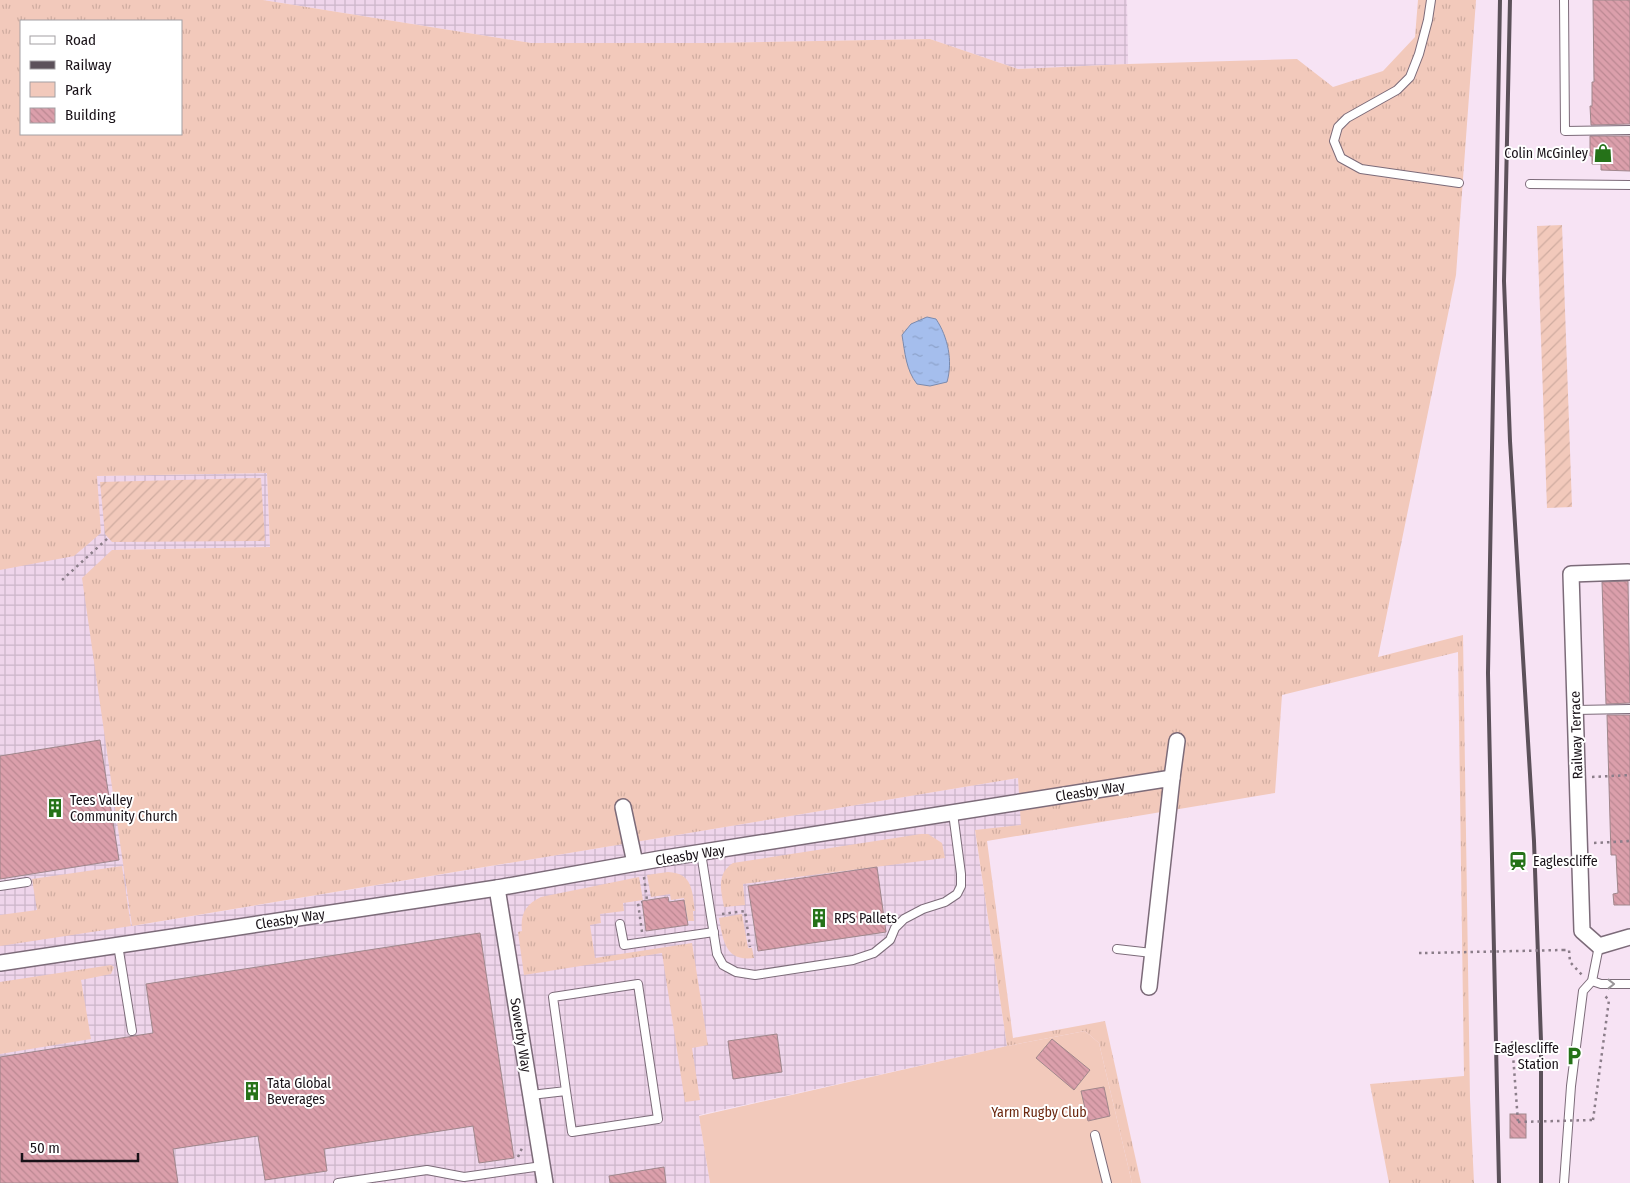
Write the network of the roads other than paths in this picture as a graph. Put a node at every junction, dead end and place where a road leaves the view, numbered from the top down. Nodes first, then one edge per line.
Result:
1 (1431, 0) edge
2 (1564, 0) edge
3 (1630, 130) edge
4 (1459, 183) dead end
5 (1530, 184) dead end
6 (1630, 185) edge
7 (1628, 572) dead end
8 (1630, 709) edge
9 (1575, 710) junction
10 (1177, 741) dead end
11 (1172, 778) junction
12 (623, 807) dead end
13 (953, 812) junction
14 (701, 853) junction
15 (639, 868) junction
16 (27, 882) dead end
17 (0, 886) edge
18 (497, 888) junction
19 (620, 924) dead end
20 (714, 932) junction
21 (1630, 937) edge
22 (118, 945) junction
23 (1599, 946) junction
24 (1117, 948) dead end
25 (1152, 953) junction
26 (0, 963) edge
27 (1590, 982) junction
28 (1630, 984) edge
29 (1148, 987) dead end
30 (132, 1031) dead end
31 (566, 1091) junction
32 (531, 1095) junction
33 (1095, 1135) dead end
34 (542, 1166) junction
35 (338, 1183) edge
36 (545, 1183) edge
37 (1107, 1183) edge
38 (1564, 1183) edge

1 - 4 lane
2 - 3 lane
5 - 6 lane
7 - 9 street, Railway Terrace
8 - 9 lane
9 - 23 street, Railway Terrace
10 - 11 street
11 - 13 street, Cleasby Way
11 - 25 street
12 - 15 street
13 - 14 street, Cleasby Way
13 - 20 lane
14 - 15 street, Cleasby Way
14 - 20 lane
15 - 18 street, Cleasby Way
16 - 17 lane
18 - 22 street, Cleasby Way
18 - 32 street, Sowerby Way
19 - 20 lane
21 - 23 street
22 - 26 street, Cleasby Way
22 - 30 lane
23 - 27 lane
24 - 25 lane
25 - 29 street
27 -> 28 lane
27 - 38 lane
31 - 31 lane
31 - 32 lane
32 - 34 street, Sowerby Way
33 - 37 lane
34 - 35 lane
34 - 36 street, Sowerby Way

